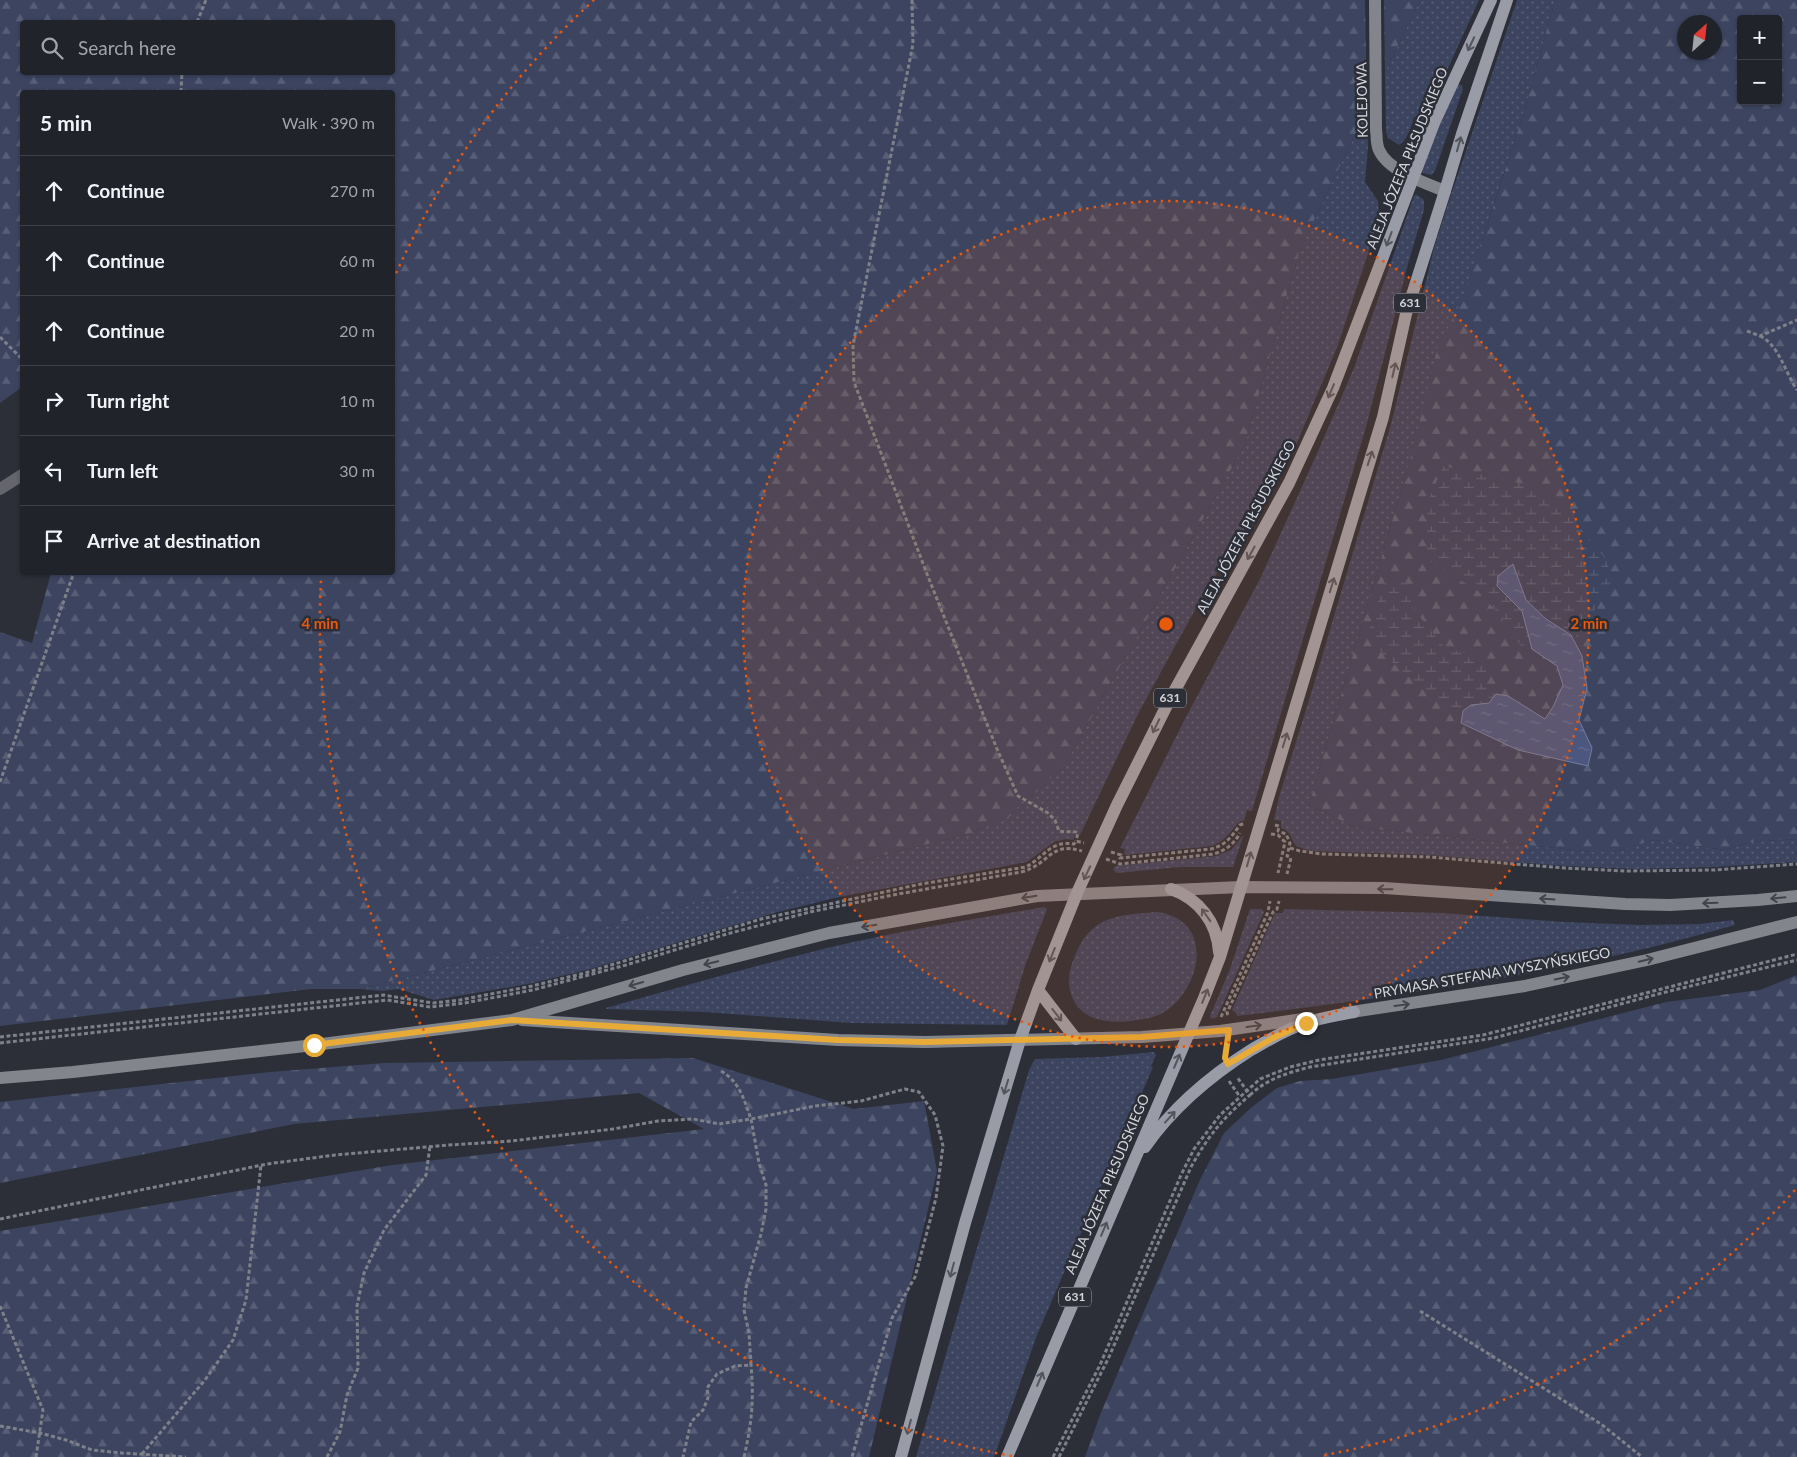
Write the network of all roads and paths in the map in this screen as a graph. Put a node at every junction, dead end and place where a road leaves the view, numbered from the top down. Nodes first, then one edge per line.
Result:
1 (206, 0) edge
2 (912, 0) edge
3 (1375, 0) edge
4 (1492, 0) edge
5 (1506, 0) edge
6 (199, 20) edge
7 (182, 75) edge
8 (181, 90) edge
9 (1412, 177) junction
10 (1445, 191) junction
11 (1797, 320) edge
12 (1747, 331) dead end
13 (1760, 336) junction
14 (0, 337) edge
15 (20, 356) edge
16 (1797, 390) edge
17 (20, 476) edge
18 (0, 489) edge
19 (73, 575) edge
20 (0, 782) edge
21 (1260, 822) junction
22 (1076, 841) junction
23 (1098, 848) junction
24 (1290, 848) junction
25 (1797, 864) edge
26 (1241, 887) junction
27 (1283, 888) junction
28 (1171, 890) junction
29 (1077, 893) junction
30 (1797, 896) edge
31 (1797, 922) edge
32 (1797, 954) edge
33 (1220, 957) junction
34 (1797, 960) edge
35 (1038, 990) junction
36 (406, 1003) dead end
37 (1354, 1012) junction
38 (512, 1020) junction
39 (1229, 1030) junction
40 (1188, 1034) junction
41 (0, 1037) edge
42 (1076, 1039) junction
43 (1020, 1040) junction
44 (0, 1043) edge
45 (1228, 1064) junction
46 (720, 1072) dead end
47 (0, 1078) edge
48 (1247, 1091) junction
49 (1250, 1095) junction
50 (751, 1120) junction
51 (430, 1146) junction
52 (261, 1165) junction
53 (1130, 1170) junction
54 (0, 1218) edge
55 (0, 1306) edge
56 (1420, 1311) dead end
57 (751, 1364) junction
58 (0, 1426) edge
59 (40, 1433) junction
60 (142, 1454) junction
61 (36, 1457) edge
62 (186, 1457) edge
63 (327, 1457) edge
64 (683, 1457) edge
65 (744, 1457) edge
66 (852, 1457) edge
67 (901, 1457) edge
68 (1006, 1457) edge
69 (1053, 1457) edge
70 (1059, 1457) edge
71 (1642, 1457) edge

1 - 6 path
2 - 22 path
3 - 9 main road, KOLEJOWA
4 -> 9 main road, ALEJA JÓZEFA PIŁSUDSKIEGO / 631
10 -> 5 main road, 631
7 - 8 path
9 - 10 main road, KOLEJOWA
9 -> 23 main road, ALEJA JÓZEFA PIŁSUDSKIEGO / 631
21 -> 10 main road, 631
11 - 13 path
12 - 13 path
13 - 16 path
14 - 15 path
17 - 18 street
19 - 20 path
21 - 23 path
21 - 24 path
26 -> 21 main road, 631
22 - 23 path
22 - 41 path
23 -> 29 main road, ALEJA JÓZEFA PIŁSUDSKIEGO / 631
24 - 25 path
24 - 27 path
26 - 27 main road
26 - 28 main road
26 - 33 main road, 631
30 -> 27 main road
27 - 39 path
28 - 29 main road
33 -> 28 main road
29 -> 35 main road, 631
29 -> 38 main road
37 -> 31 main road, PRYMASA STEFANA WYSZYŃSKIEGO
32 - 48 path
40 -> 33 main road, 631
34 - 49 path
35 -> 42 main road
35 - 43 main road, 631
36 - 44 path
39 -> 37 main road, PRYMASA STEFANA WYSZYŃSKIEGO
37 - 45 main road
38 - 43 main road
38 - 47 main road
39 - 40 main road, PRYMASA STEFANA WYSZYŃSKIEGO
40 - 42 main road
53 -> 40 main road, ALEJA JÓZEFA PIŁSUDSKIEGO / 631
42 - 43 main road
43 -> 67 main road, 631
45 - 48 path
53 -> 45 main road
46 - 50 path
48 - 49 path
48 - 69 path
49 - 70 path
50 - 51 path
50 - 57 path
50 - 66 path
51 - 52 path
51 - 63 path
52 - 54 path
52 - 60 path
68 -> 53 main road, ALEJA JÓZEFA PIŁSUDSKIEGO / 631
55 - 59 path
56 - 71 path
57 - 64 path
57 - 65 path
58 - 59 path
59 - 60 path
59 - 61 path
60 - 62 path

